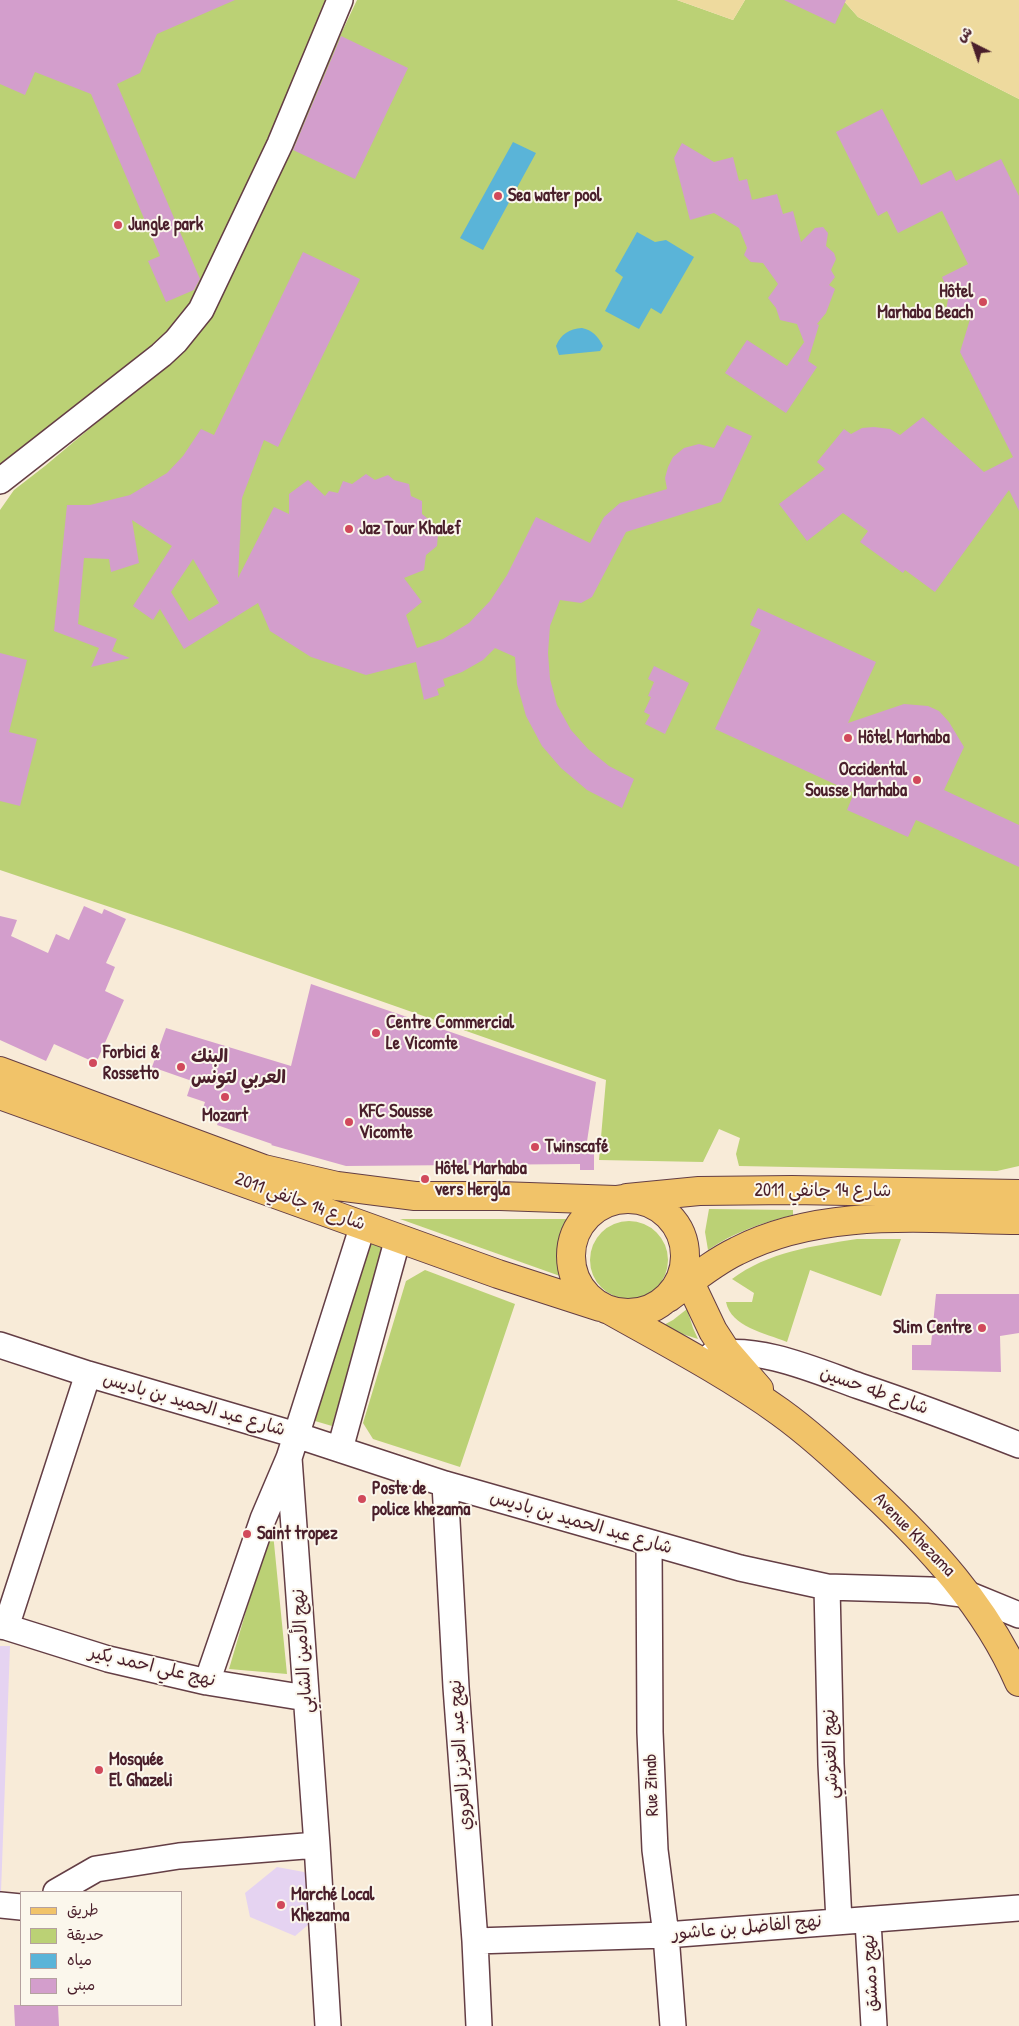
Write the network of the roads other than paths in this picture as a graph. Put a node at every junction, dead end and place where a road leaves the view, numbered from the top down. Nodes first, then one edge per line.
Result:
1 (340, 0) edge
2 (0, 481) edge
3 (0, 1071) edge
4 (0, 1095) edge
5 (1019, 1194) edge
6 (621, 1199) junction
7 (1019, 1220) edge
8 (363, 1225) junction
9 (398, 1238) junction
10 (687, 1276) junction
11 (605, 1309) junction
12 (0, 1345) edge
13 (726, 1351) junction
14 (696, 1359) junction
15 (88, 1374) junction
16 (780, 1412) junction
17 (296, 1435) junction
18 (1019, 1444) edge
19 (340, 1449) junction
20 (289, 1458) junction
21 (444, 1484) junction
22 (648, 1543) junction
23 (827, 1588) junction
24 (970, 1595) junction
25 (1019, 1615) edge
26 (3, 1627) edge
27 (207, 1682) junction
28 (1019, 1682) edge
29 (306, 1698) junction
30 (317, 1844) junction
31 (58, 1891) edge
32 (0, 1905) edge
33 (20, 1907) edge
34 (1019, 1908) edge
35 (839, 1921) junction
36 (868, 1921) junction
37 (666, 1935) junction
38 (475, 1941) junction
39 (328, 2026) edge
40 (479, 2026) edge
41 (673, 2026) edge
42 (874, 2026) edge

1 - 2 street
3 - 6 main road, شارع 14 جانفي 2011
4 - 8 main road, شارع 14 جانفي 2011
5 - 6 main road, شارع 14 جانفي 2011
6 - 10 main road
6 - 11 main road
7 - 10 main road, شارع 14 جانفي 2011
8 - 9 main road, شارع 14 جانفي 2011
8 - 17 street
9 - 11 main road, شارع 14 جانفي 2011
9 - 19 street
10 - 11 main road
10 - 13 main road, Avenue Khezama
11 - 14 main road, Avenue Khezama
12 - 15 street, شارع عبد الحميد بن باديس
13 - 14 street
13 - 16 main road, Avenue Khezama
13 - 18 street, شارع طه حسين
14 - 16 main road, Avenue Khezama
15 - 17 street, شارع عبد الحميد بن باديس
15 - 26 street
16 - 24 main road, Avenue Khezama
17 - 19 street, شارع عبد الحميد بن باديس
17 - 20 street
19 - 21 street, شارع عبد الحميد بن باديس
20 - 27 street
20 - 29 street, نهج الأمين الشابي
21 - 22 street, شارع عبد الحميد بن باديس
21 - 38 street, نهج عبد العزيز العروي
22 - 23 street, شارع عبد الحميد بن باديس
22 - 37 street, Rue Zinab
23 - 24 street, شارع عبد الحميد بن باديس
23 - 35 street, نهج الغنوشي
24 - 25 street, شارع عبد الحميد بن باديس
24 - 28 main road, Avenue Khezama
26 - 27 street, نهج علي احمد بكير
27 - 29 street, نهج علي احمد بكير
29 - 30 street, نهج الأمين الشابي
30 - 31 street
30 - 39 street, نهج الأمين الشابي
32 - 33 street
34 - 36 street, نهج الفاضل بن عاشور
35 - 36 street, نهج الفاضل بن عاشور
35 - 37 street, نهج الفاضل بن عاشور
36 - 42 street, نهج دمشق
37 - 38 street, نهج الفاضل بن عاشور
37 - 41 street, Rue Zinab
38 - 40 street, نهج عبد العزيز العروي

